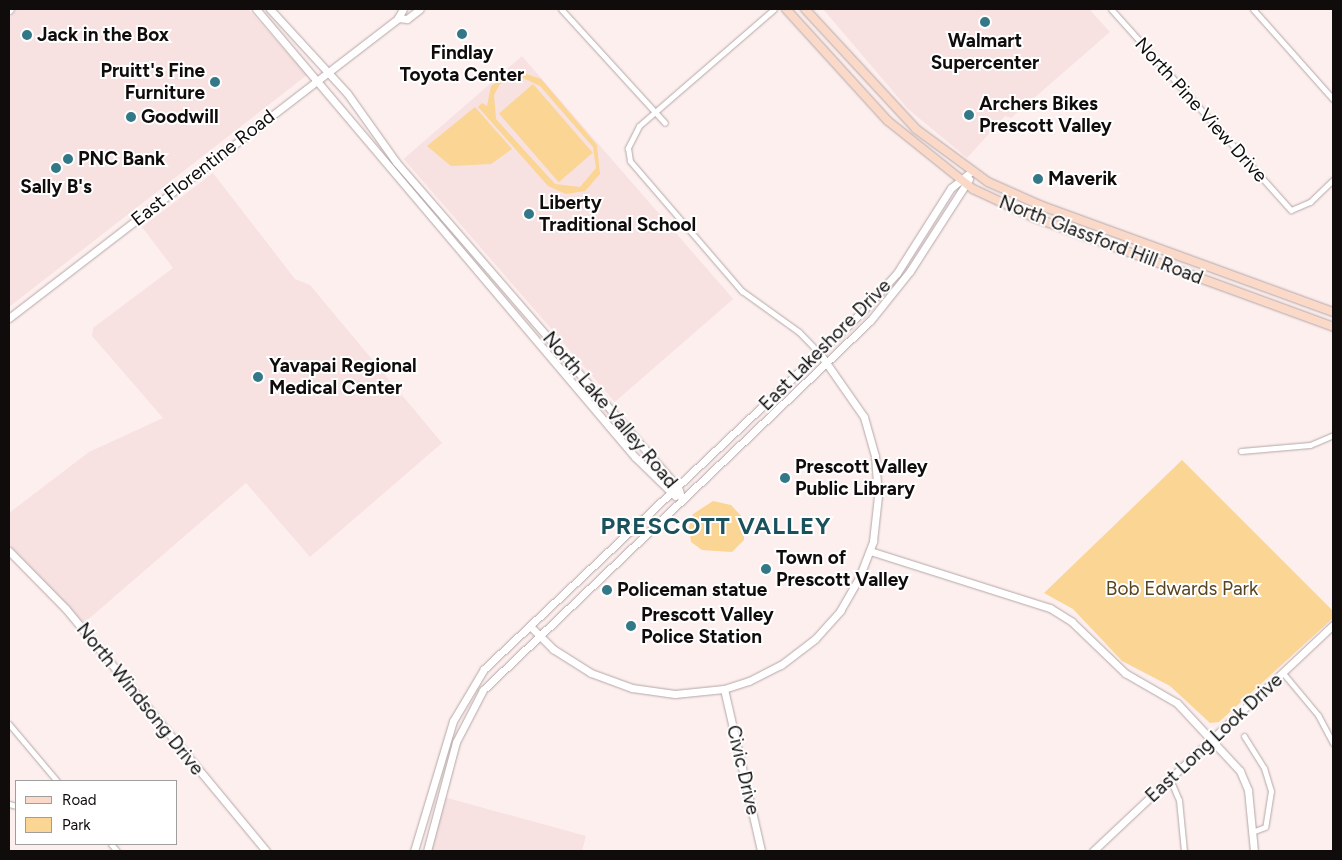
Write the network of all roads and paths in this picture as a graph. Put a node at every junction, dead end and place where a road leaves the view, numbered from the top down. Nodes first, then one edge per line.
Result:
1 (256, 9) edge
2 (270, 9) edge
3 (403, 9) edge
4 (420, 9) edge
5 (561, 9) edge
6 (774, 9) edge
7 (786, 9) edge
8 (805, 9) edge
9 (1111, 9) edge
10 (1254, 9) edge
11 (398, 18) junction
12 (328, 71) junction
13 (319, 78) junction
14 (1333, 99) edge
15 (655, 113) junction
16 (665, 124) dead end
17 (971, 172) junction
18 (1333, 180) edge
19 (964, 182) junction
20 (897, 273) junction
21 (905, 278) junction
22 (1333, 312) edge
23 (9, 318) edge
24 (1333, 327) edge
25 (820, 354) junction
26 (827, 362) junction
27 (1333, 435) edge
28 (1241, 451) dead end
29 (678, 487) junction
30 (671, 494) junction
31 (682, 500) junction
32 (9, 551) edge
33 (870, 551) junction
34 (530, 626) junction
35 (1332, 628) edge
36 (538, 635) junction
37 (1283, 673) junction
38 (724, 689) junction
39 (9, 724) edge
40 (1244, 736) dead end
41 (1212, 738) junction
42 (1333, 743) edge
43 (442, 752) junction
44 (452, 755) junction
45 (1170, 779) junction
46 (56, 780) edge
47 (1252, 832) junction
48 (266, 851) edge
49 (414, 851) edge
50 (426, 851) edge
51 (761, 851) edge
52 (1093, 851) edge
53 (1184, 851) edge
54 (1254, 851) edge

1 - 13 street, North Lake Valley Road
2 - 12 street, North Lake Valley Road
3 - 11 street, East Florentine Road
4 - 11 street, East Florentine Road
5 - 15 street
6 - 15 street
7 - 19 main road, North Glassford Hill Road
8 - 17 main road, North Glassford Hill Road
9 - 18 street, North Pine View Drive
10 - 14 street
11 - 12 street, East Florentine Road
12 - 13 street, East Florentine Road
12 - 29 street, North Lake Valley Road
13 - 23 street, East Florentine Road
13 - 30 street, North Lake Valley Road
15 - 16 street
15 - 25 street
17 - 19 street, East Lakeshore Drive
17 - 22 main road, North Glassford Hill Road
19 - 20 street, East Lakeshore Drive
19 - 21 street, East Lakeshore Drive
19 - 24 main road, North Glassford Hill Road
20 - 21 street
20 - 25 street, East Lakeshore Drive
21 - 26 street, East Lakeshore Drive
25 - 26 street
25 - 29 street, East Lakeshore Drive
26 - 31 street, East Lakeshore Drive
26 - 33 street
27 - 28 street
29 - 30 street, East Lakeshore Drive
29 - 31 street, North Lake Valley Road
30 - 31 street, North Lake Valley Road
30 - 34 street, East Lakeshore Drive
31 - 36 street, East Lakeshore Drive
32 - 48 street, North Windsong Drive
33 - 38 street
33 - 41 street
34 - 36 street
34 - 43 street, East Lakeshore Drive
35 - 37 street, East Long Look Drive
36 - 38 street
36 - 44 street, East Lakeshore Drive
37 - 41 street, East Long Look Drive
37 - 42 street
38 - 51 street, Civic Drive
39 - 46 street
40 - 47 street
41 - 45 street, East Long Look Drive
41 - 47 street
43 - 44 street
43 - 49 street, East Lakeshore Drive
44 - 50 street, East Lakeshore Drive
45 - 52 street, East Long Look Drive
45 - 53 street
47 - 54 street

